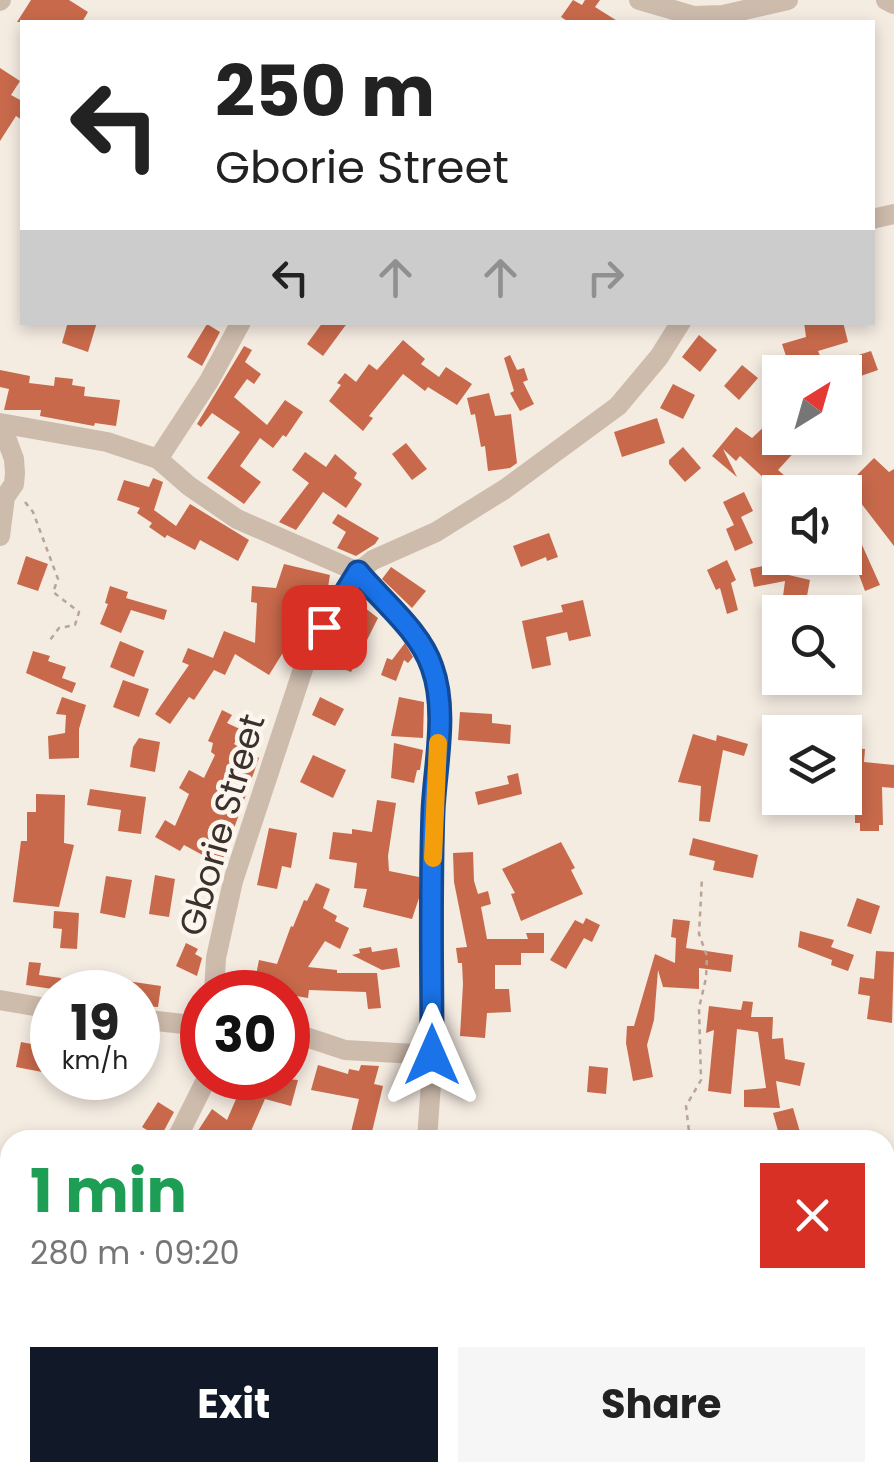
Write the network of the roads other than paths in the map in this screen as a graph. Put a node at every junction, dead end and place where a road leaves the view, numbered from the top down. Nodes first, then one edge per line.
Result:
1 (640, 0) edge
2 (788, 0) edge
3 (886, 0) edge
4 (894, 4) edge
5 (239, 325) edge
6 (679, 325) edge
7 (0, 424) edge
8 (158, 459) junction
9 (0, 536) edge
10 (358, 572) junction
11 (215, 970) edge
12 (0, 1000) edge
13 (30, 1005) edge
14 (310, 1038) edge
15 (432, 1055) junction
16 (196, 1100) edge
17 (181, 1130) edge
18 (428, 1130) edge

1 - 2 street
3 - 4 street
5 - 8 street
6 - 10 street
7 - 8 street
7 - 9 street
8 - 10 street
10 - 11 street, Gborie Street
10 - 15 street
12 - 13 street
14 - 15 street
15 - 18 street
16 - 17 street

